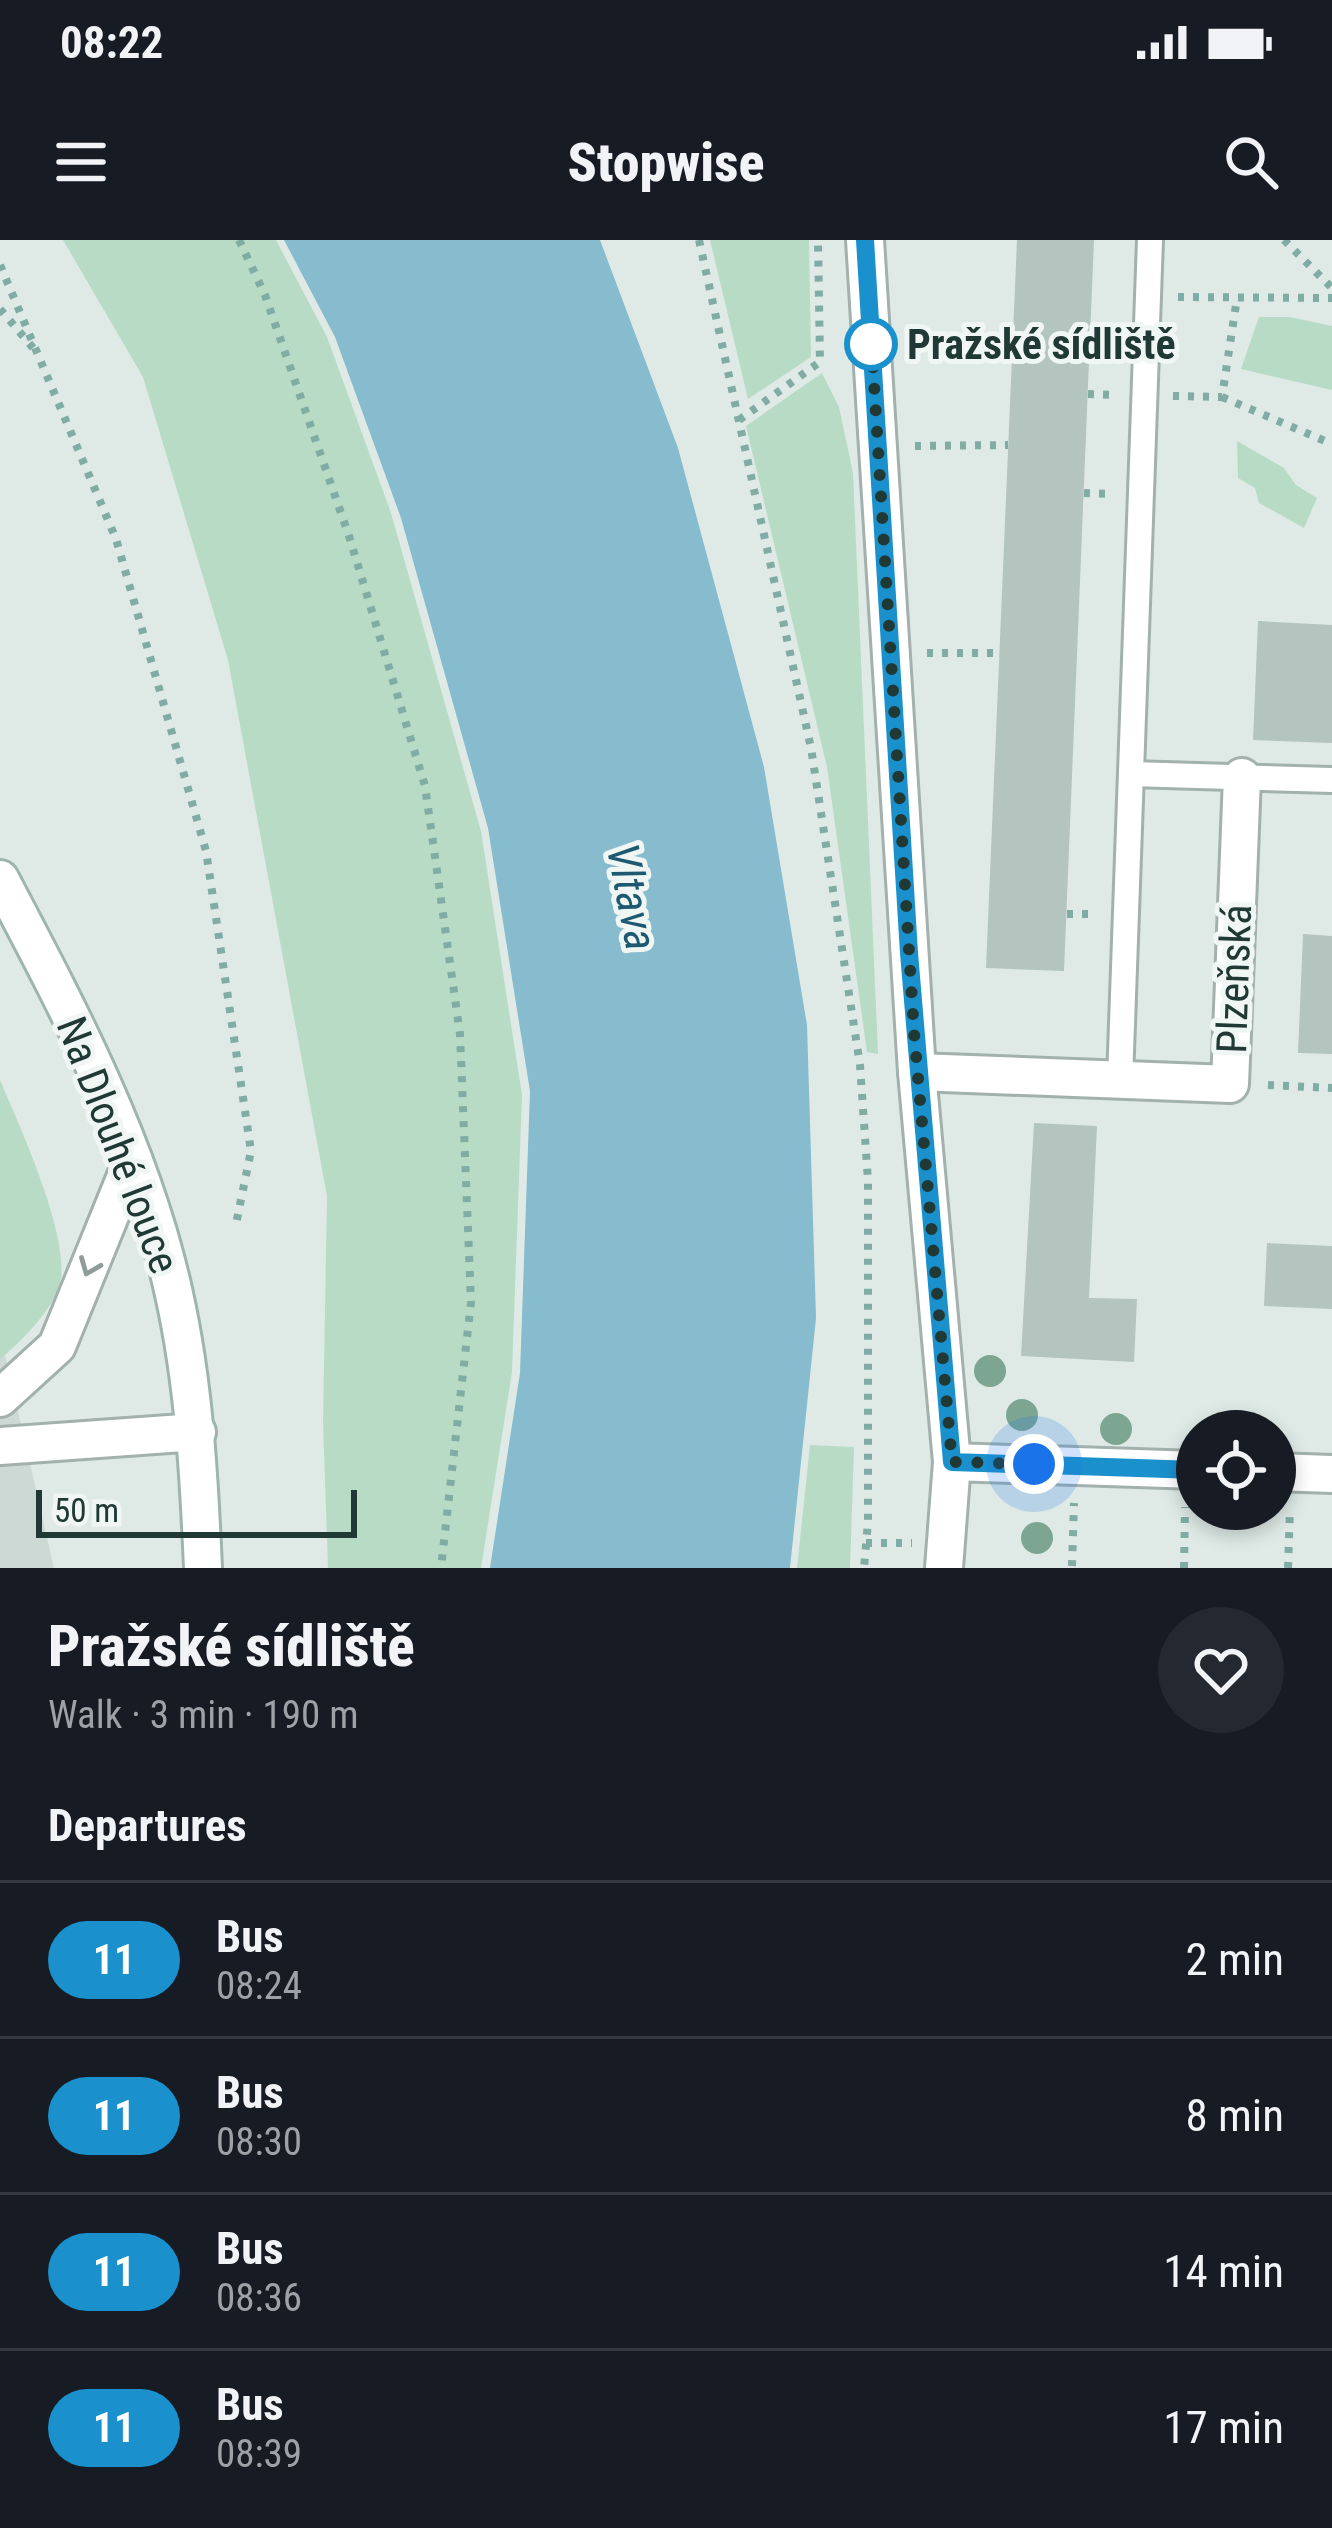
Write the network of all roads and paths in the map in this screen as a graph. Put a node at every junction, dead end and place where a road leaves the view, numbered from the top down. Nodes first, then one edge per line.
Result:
1 (239, 240) edge
2 (699, 240) edge
3 (818, 240) edge
4 (865, 240) edge
5 (1150, 240) edge
6 (1284, 240) edge
7 (0, 265) edge
8 (1332, 288) edge
9 (1148, 297) junction
10 (1237, 298) junction
11 (1332, 298) edge
12 (0, 309) edge
13 (40, 356) junction
14 (1144, 395) junction
15 (1222, 397) junction
16 (739, 420) junction
17 (1332, 444) edge
18 (1008, 445) dead end
19 (878, 447) junction
20 (890, 653) junction
21 (999, 653) dead end
22 (1131, 774) junction
23 (1242, 777) junction
24 (1332, 780) edge
25 (0, 879) edge
26 (917, 1072) junction
27 (1120, 1079) junction
28 (1230, 1084) junction
29 (1332, 1088) edge
30 (134, 1159) junction
31 (236, 1224) dead end
32 (0, 1398) edge
33 (197, 1432) junction
34 (0, 1446) edge
35 (952, 1462) junction
36 (1176, 1469) edge
37 (1296, 1473) edge
38 (1332, 1474) edge
39 (1073, 1536) dead end
40 (1184, 1540) dead end
41 (866, 1543) junction
42 (1289, 1544) dead end
43 (932, 1555) edge
44 (1072, 1566) edge
45 (203, 1568) edge
46 (440, 1568) edge
47 (864, 1568) edge
48 (1184, 1568) edge
49 (1288, 1568) edge

1 - 46 path
2 - 16 path
3 - 16 path
4 - 19 street
5 - 9 lane
6 - 8 path
7 - 13 path
9 - 10 path
9 - 14 lane
10 - 11 path
10 - 15 path
12 - 13 path
13 - 31 path
14 - 15 path
14 - 22 lane
15 - 17 path
16 - 41 path
18 - 19 path
19 - 20 street
20 - 21 path
20 - 26 street
22 - 23 lane
22 - 27 lane
23 - 24 lane
23 - 28 street, Plzeňská
25 - 30 street, Na Dlouhé louce
26 - 27 street, Plzeňská
26 - 35 street
27 - 28 street, Plzeňská
28 - 29 path
30 -> 32 street
30 - 33 street, Na Dlouhé louce
33 - 34 street
33 - 45 street, Na Dlouhé louce
35 - 36 street
35 - 43 street
37 - 38 street
39 - 44 path
40 - 48 path
41 - 43 path
41 - 47 path
42 - 49 path

